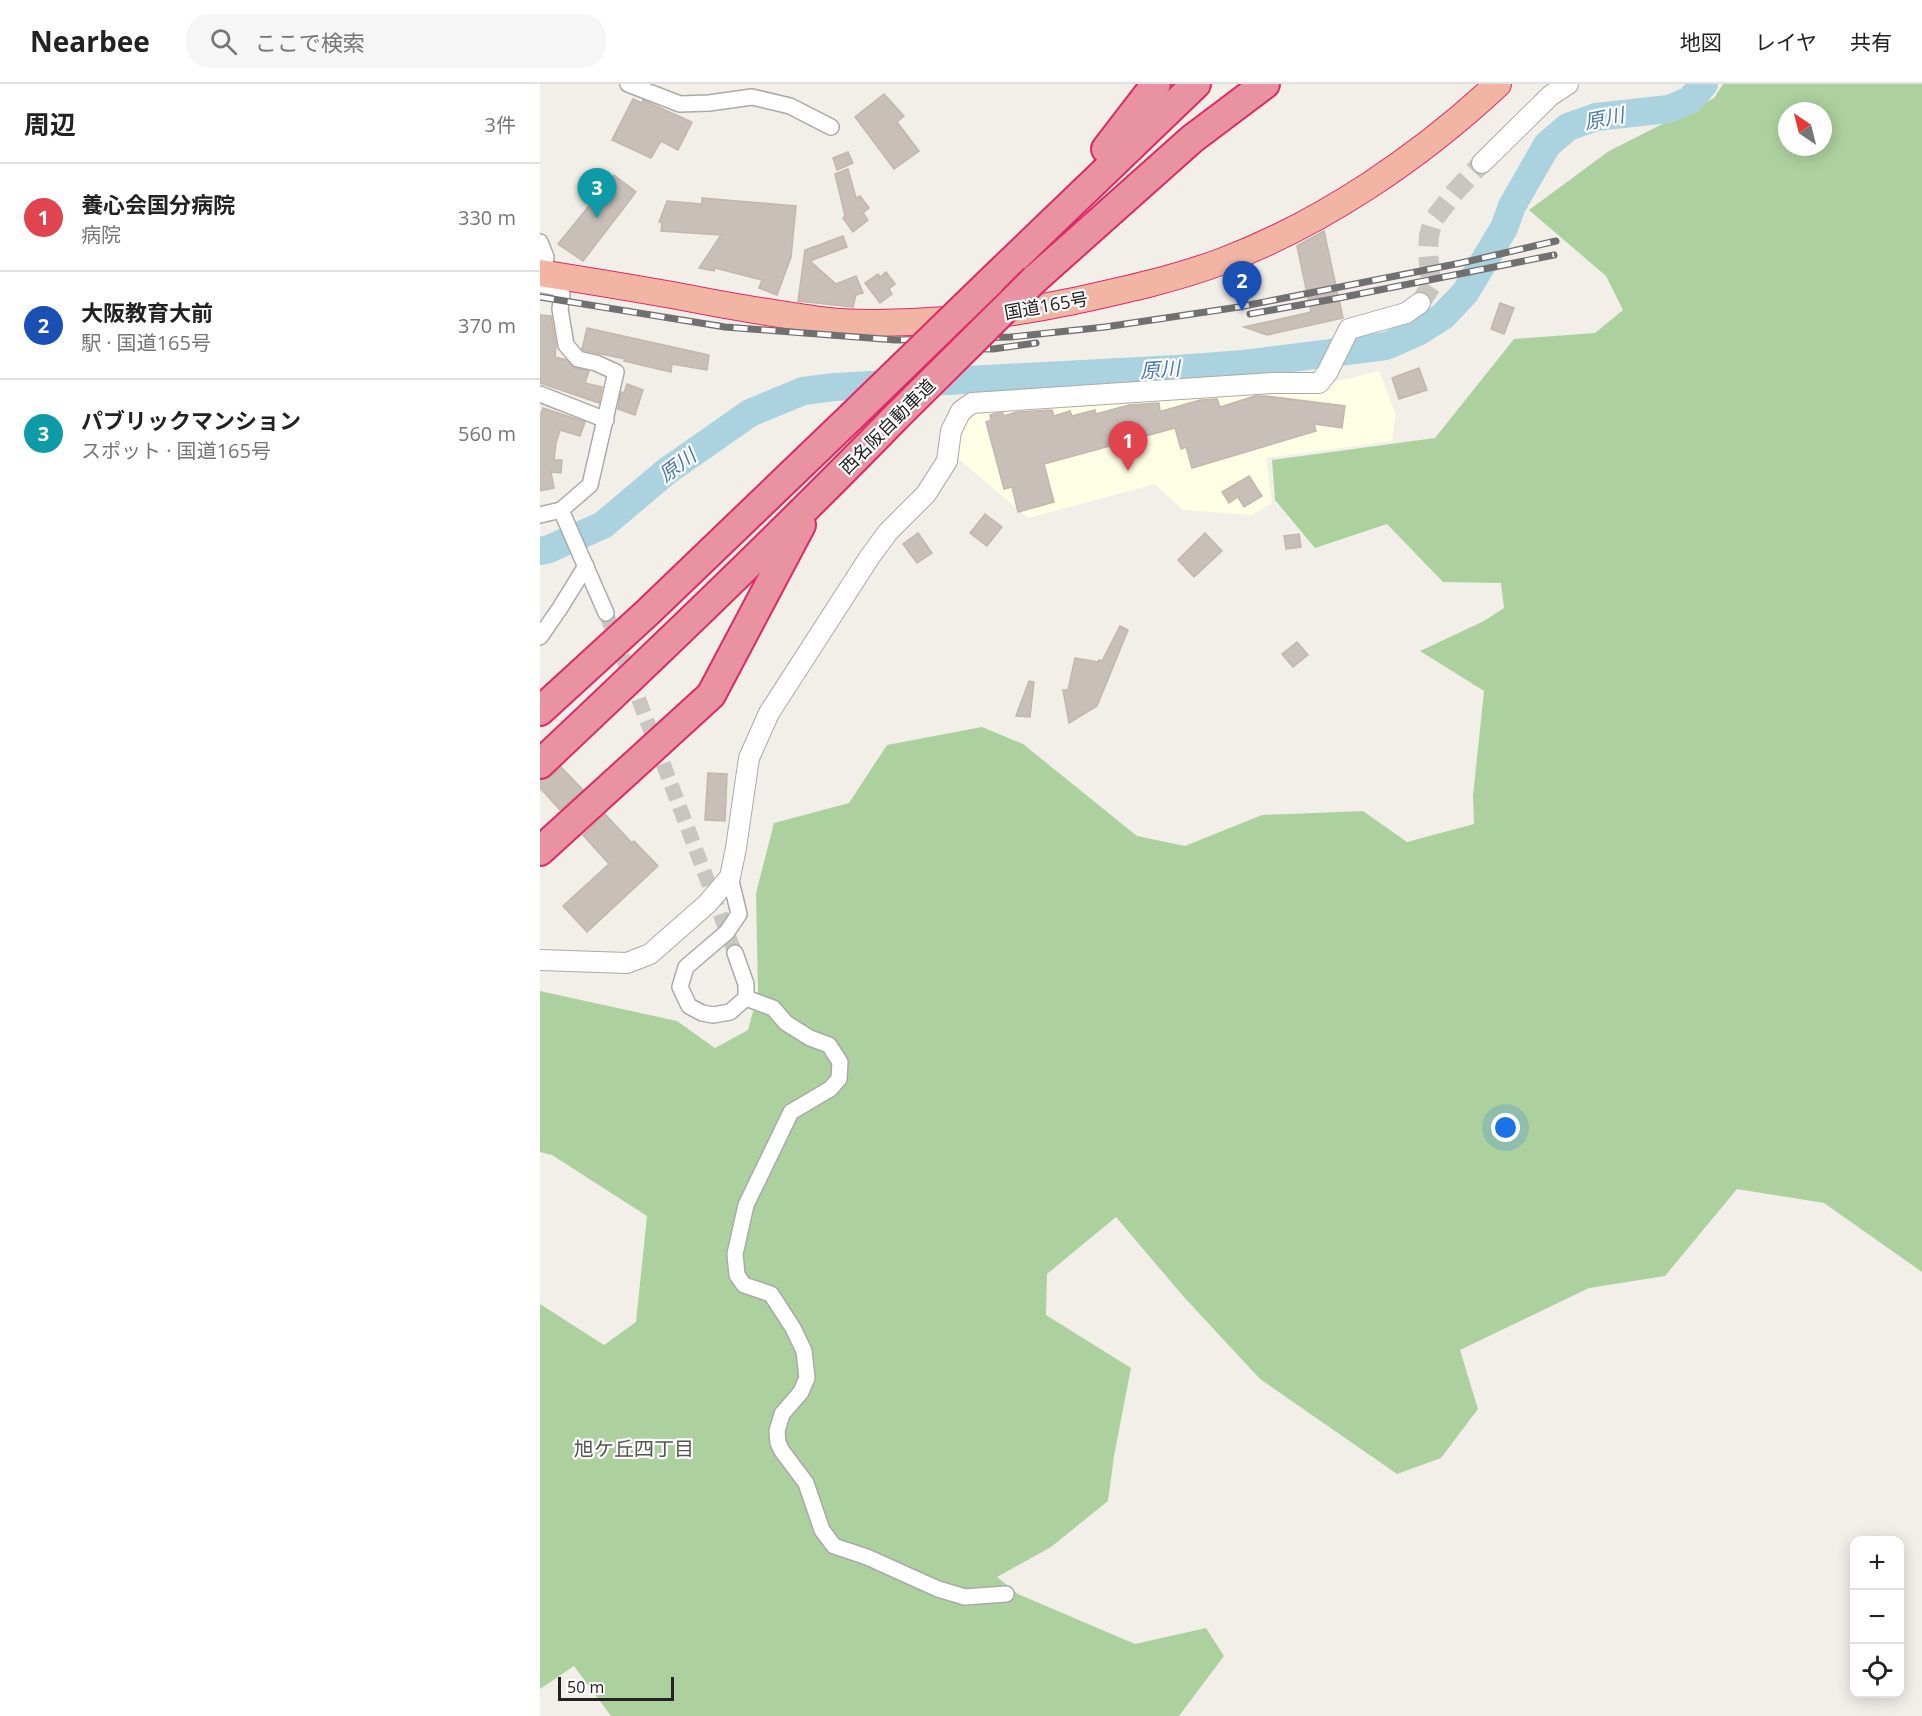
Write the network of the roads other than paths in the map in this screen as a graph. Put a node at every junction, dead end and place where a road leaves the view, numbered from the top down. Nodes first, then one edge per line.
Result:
1 (628, 84) edge
2 (1156, 84) edge
3 (1196, 84) edge
4 (1230, 84) edge
5 (1265, 84) edge
6 (1498, 84) edge
7 (1568, 84) edge
8 (831, 127) dead end
9 (1482, 163) tunnel mouth
10 (540, 242) edge
11 (542, 273) edge
12 (1035, 279) junction
13 (990, 282) junction
14 (1420, 303) tunnel mouth
15 (540, 394) edge
16 (606, 420) junction
17 (813, 502) junction
18 (540, 515) edge
19 (563, 515) junction
20 (586, 566) junction
21 (606, 613) tunnel mouth
22 (540, 637) edge
23 (540, 711) edge
24 (540, 764) edge
25 (540, 850) edge
26 (730, 877) junction
27 (735, 953) tunnel mouth
28 (540, 960) edge
29 (746, 998) junction
30 (1006, 1594) dead end

1 - 8 street
2 - 13 highway
3 - 13 highway, 西名阪自動車道
4 - 12 highway, 西名阪自動車道
5 - 12 highway
6 - 11 highway, 国道165号
7 - 9 street
10 - 11 street
11 - 16 street
12 - 17 highway, 西名阪自動車道, bridge
13 - 23 highway, 西名阪自動車道, bridge
14 - 26 street
15 - 16 street
16 - 19 street
17 - 24 highway, 西名阪自動車道
17 - 25 highway
18 - 19 street
19 - 20 street
20 - 21 street
20 - 22 street
26 - 28 street
26 - 29 street
27 - 29 street
29 - 30 street

